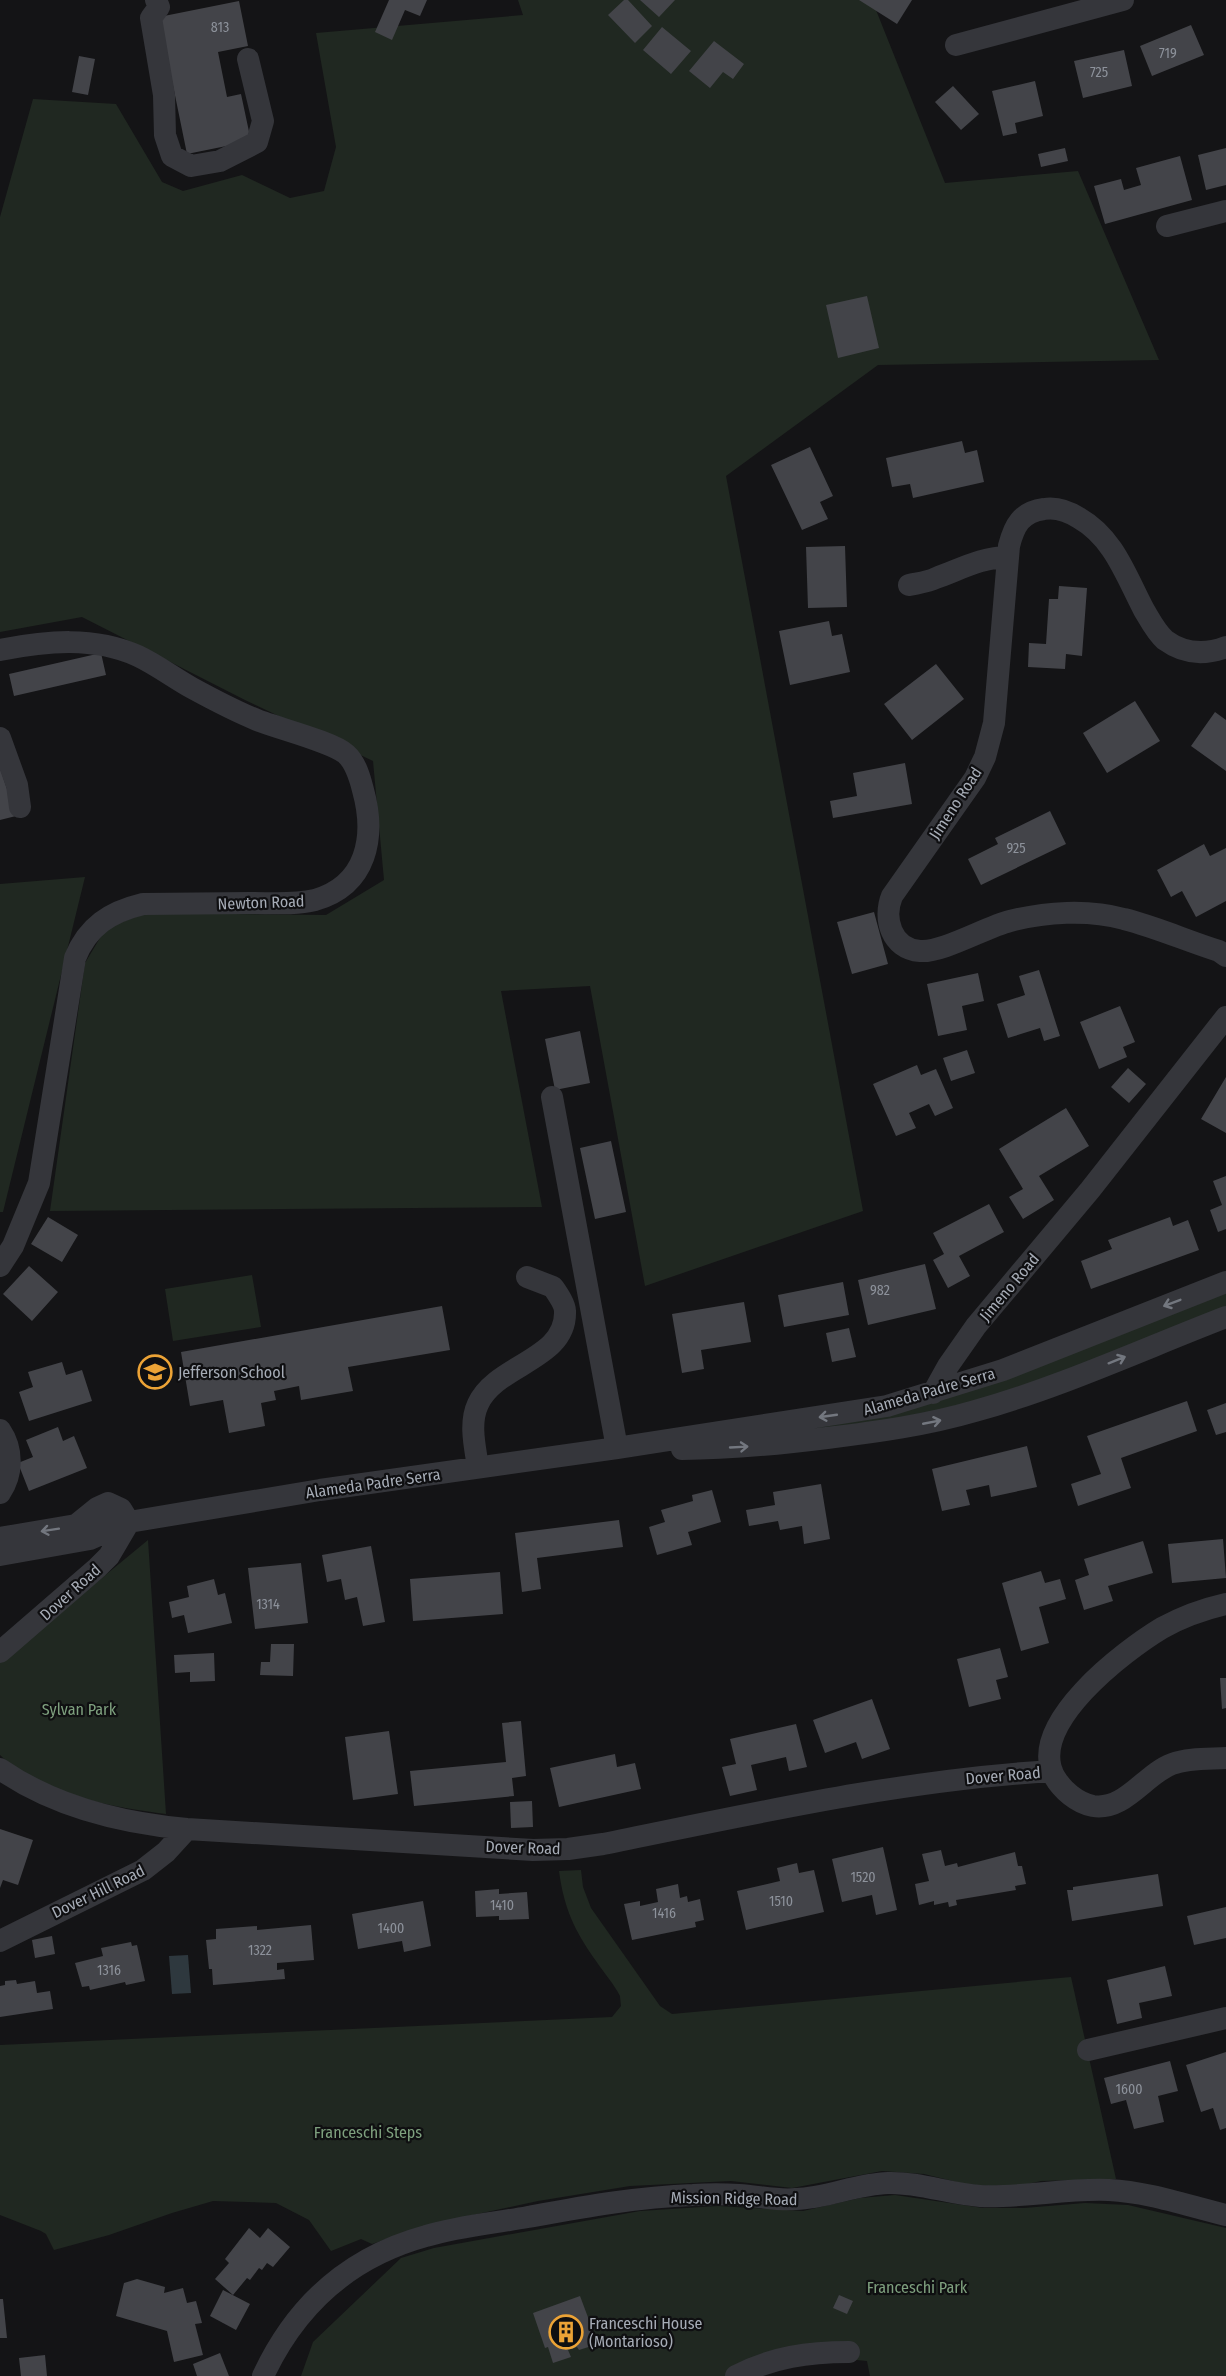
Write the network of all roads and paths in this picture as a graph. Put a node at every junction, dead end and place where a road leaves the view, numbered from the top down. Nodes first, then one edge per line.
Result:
1 (156, 0) edge
2 (1123, 0) edge
3 (956, 45) dead end
4 (248, 59) dead end
5 (1226, 211) edge
6 (1167, 226) dead end
7 (1008, 557) junction
8 (909, 585) dead end
9 (1226, 647) edge
10 (0, 650) edge
11 (0, 738) edge
12 (20, 807) dead end
13 (1226, 956) edge
14 (1226, 1017) edge
15 (552, 1097) dead end
16 (0, 1266) edge
17 (527, 1277) dead end
18 (1226, 1282) edge
19 (1226, 1317) edge
20 (933, 1393) junction
21 (0, 1430) edge
22 (617, 1448) junction
23 (478, 1467) junction
24 (0, 1493) edge
25 (129, 1522) junction
26 (0, 1538) edge
27 (0, 1555) edge
28 (1226, 1604) edge
29 (0, 1652) edge
30 (1226, 1758) edge
31 (0, 1769) edge
32 (1052, 1771) junction
33 (187, 1829) junction
34 (0, 1941) edge
35 (1226, 2018) edge
36 (1088, 2050) dead end
37 (1226, 2215) edge
38 (849, 2352) dead end
39 (263, 2376) edge
40 (736, 2376) edge

1 - 4 street
2 - 3 street
5 - 6 street
7 - 8 street
7 - 9 street, Jimeno Road
7 - 13 street, Jimeno Road
10 - 16 street, Newton Road
11 - 12 street
14 - 20 street, Jimeno Road
15 - 22 street
17 - 23 street
18 -> 20 street, Alameda Padre Serra
22 -> 19 street, Alameda Padre Serra
20 -> 22 street, Alameda Padre Serra
21 - 24 street
22 - 23 street, Alameda Padre Serra
23 - 25 street, Alameda Padre Serra
25 -> 26 street, Alameda Padre Serra
25 - 27 street, Alameda Padre Serra
25 - 29 street, Dover Road
28 - 32 street
30 - 32 street
31 - 33 street, Dover Road
32 - 33 street, Dover Road
33 - 34 street, Dover Hill Road
35 - 36 street
37 - 39 street, Mission Ridge Road
38 - 40 street

